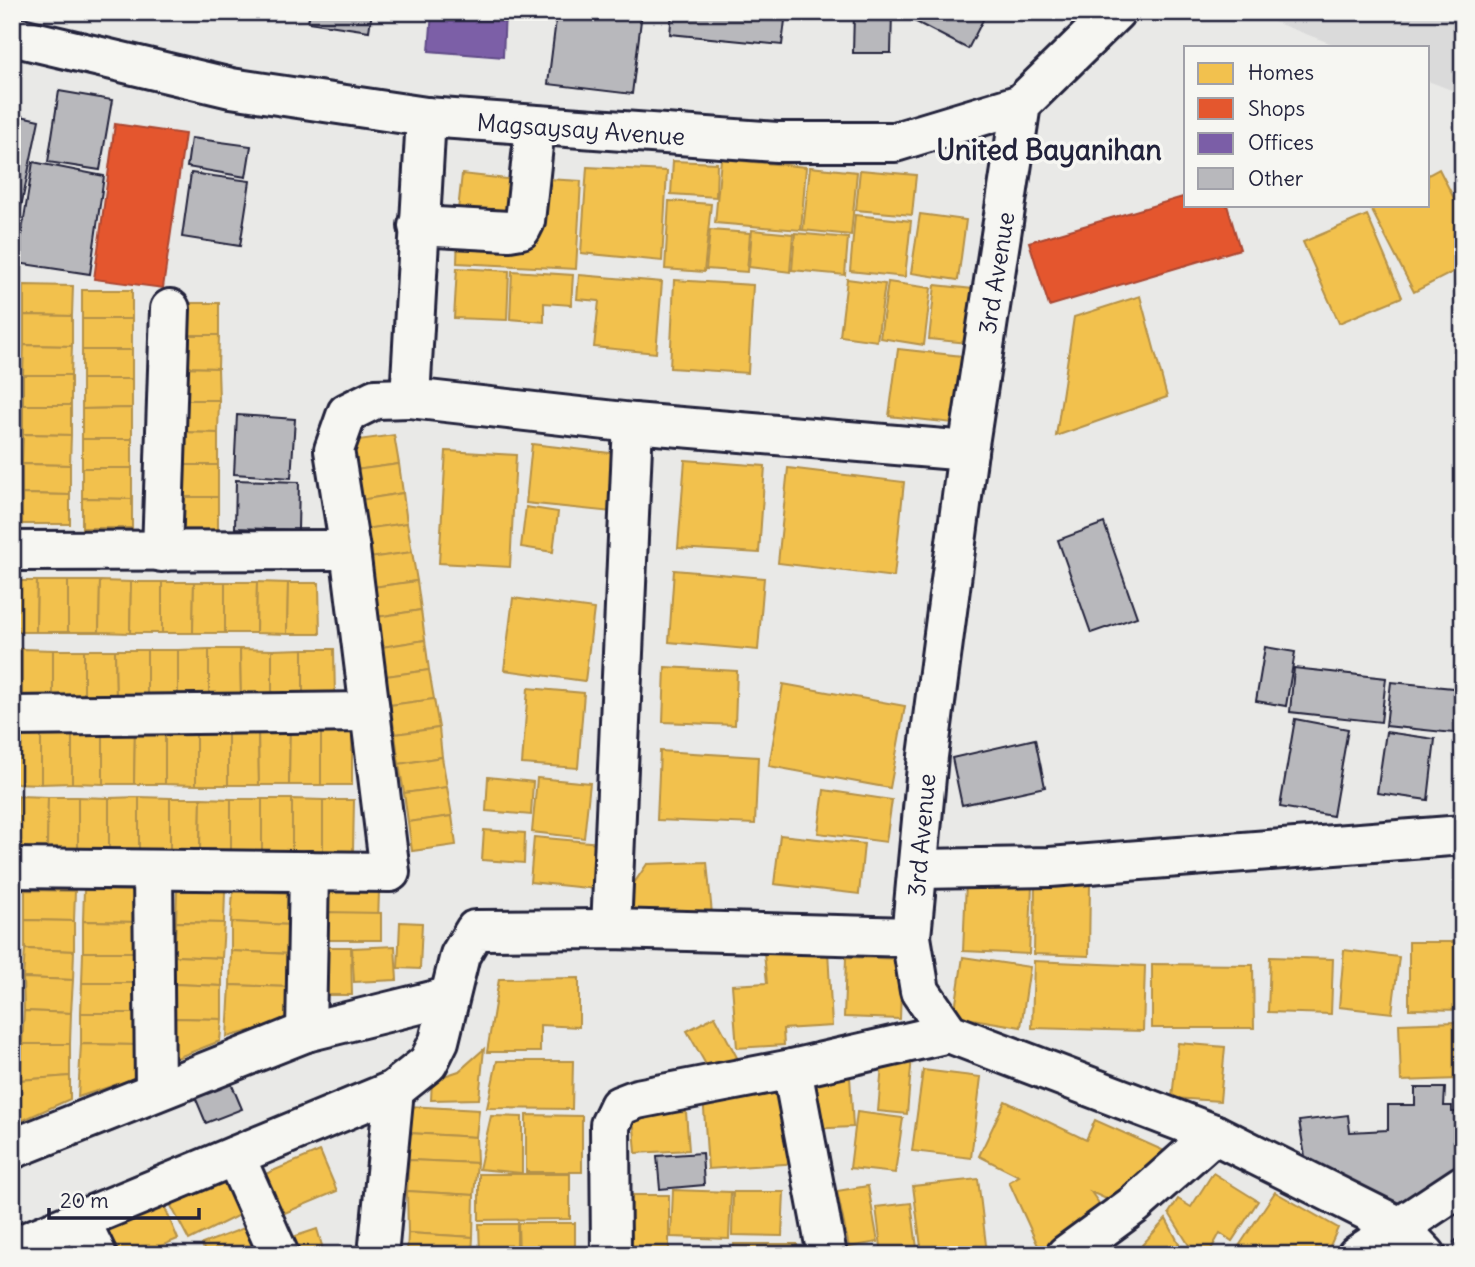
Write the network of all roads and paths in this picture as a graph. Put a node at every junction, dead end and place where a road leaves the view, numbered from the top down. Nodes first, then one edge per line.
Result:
1 (1115, 12) edge
2 (12, 36) edge
3 (1021, 104) junction
4 (426, 117) junction
5 (535, 127) junction
6 (418, 226) junction
7 (170, 309) dead end
8 (410, 398) junction
9 (633, 423) junction
10 (968, 451) junction
11 (350, 550) junction
12 (12, 551) edge
13 (162, 552) junction
14 (370, 712) junction
15 (12, 716) edge
16 (1463, 835) edge
17 (12, 868) edge
18 (919, 869) junction
19 (153, 870) junction
20 (309, 871) junction
21 (611, 929) junction
22 (911, 937) junction
23 (448, 997) junction
24 (306, 1032) junction
25 (948, 1033) junction
26 (792, 1069) junction
27 (394, 1090) junction
28 (155, 1091) junction
29 (1214, 1135) junction
30 (12, 1149) edge
31 (235, 1156) junction
32 (1463, 1185) edge
33 (80, 1220) junction
34 (1398, 1226) junction
35 (12, 1248) edge
36 (97, 1255) edge
37 (279, 1255) edge
38 (378, 1255) edge
39 (611, 1255) edge
40 (827, 1255) edge
41 (1066, 1255) edge
42 (1357, 1255) edge
43 (1426, 1255) edge

1 - 3 street, Magsaysay Avenue
2 - 4 street, Magsaysay Avenue
3 - 5 street, Magsaysay Avenue
3 - 10 street, 3rd Avenue
4 - 5 street, Magsaysay Avenue
4 - 6 street
5 - 6 street
6 - 8 street
7 - 13 street
8 - 9 street
8 - 11 street
9 - 10 street
9 - 21 street
10 - 18 street, 3rd Avenue
11 - 13 street
11 - 14 street
12 - 13 street
14 - 15 street
14 - 20 street
16 - 18 street
17 - 19 street
18 - 22 street, 3rd Avenue
19 - 20 street
19 - 28 street
20 - 24 street
21 - 22 street
21 - 23 street
22 - 25 street, 3rd Avenue
23 - 24 street
23 - 27 street
24 - 28 street
25 - 26 street
25 - 29 street
26 - 39 street
26 - 40 street
27 - 31 street
27 - 38 street
28 - 30 street
29 - 34 street
29 - 41 street
31 - 33 street
31 - 37 street
32 - 34 street
33 - 35 street
33 - 36 street
34 - 42 street
34 - 43 street

